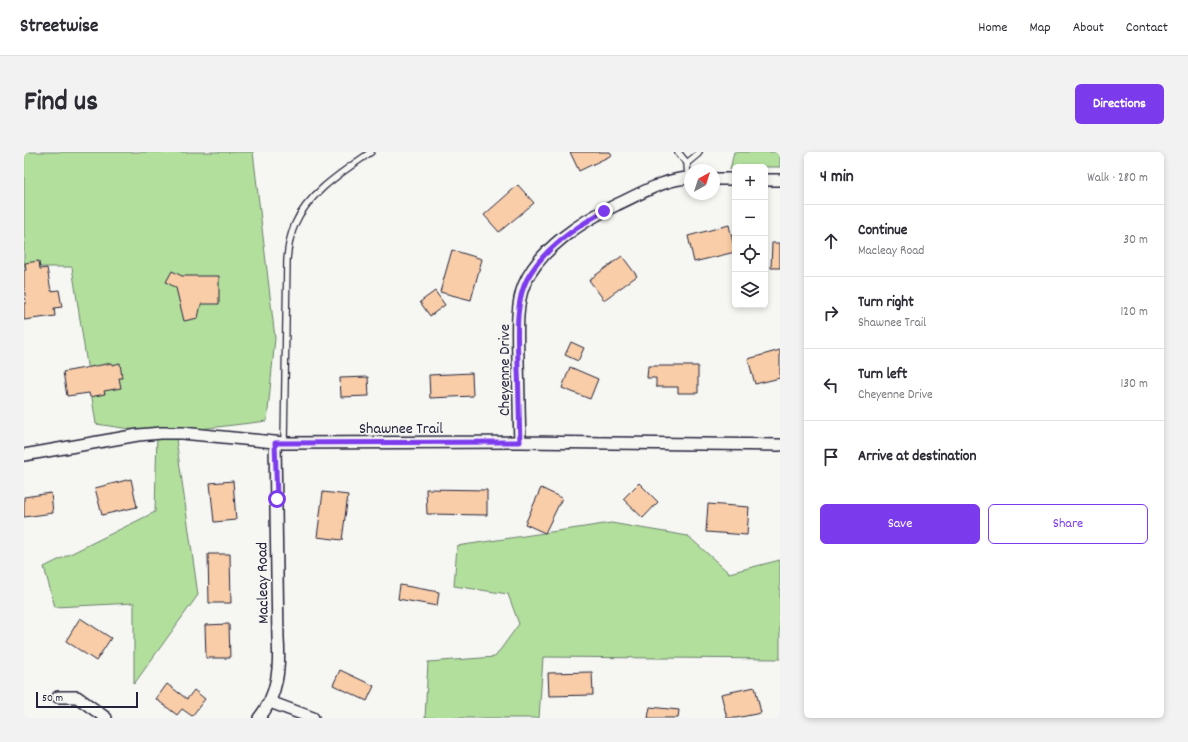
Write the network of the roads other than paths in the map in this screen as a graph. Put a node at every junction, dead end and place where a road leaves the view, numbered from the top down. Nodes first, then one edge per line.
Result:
1 (371, 152) edge
2 (678, 152) edge
3 (698, 152) edge
4 (687, 163) joint
5 (684, 179) edge
6 (720, 179) edge
7 (732, 179) edge
8 (768, 180) edge
9 (780, 180) edge
10 (520, 442) junction
11 (279, 443) junction
12 (780, 445) edge
13 (24, 455) edge
14 (58, 697) dead end
15 (270, 702) junction
16 (106, 718) edge
17 (259, 718) edge
18 (313, 718) edge

1 - 11 lane
2 - 4 lane
3 - 4 lane
5 - 10 street, Cheyenne Drive
6 - 7 street
8 - 9 street
10 - 11 street, Shawnee Trail
10 - 12 street, Shawnee Trail
11 - 13 street, Shawnee Trail
11 - 15 street, Macleay Road
14 - 16 street
15 - 17 street, Macleay Road
15 - 18 street

